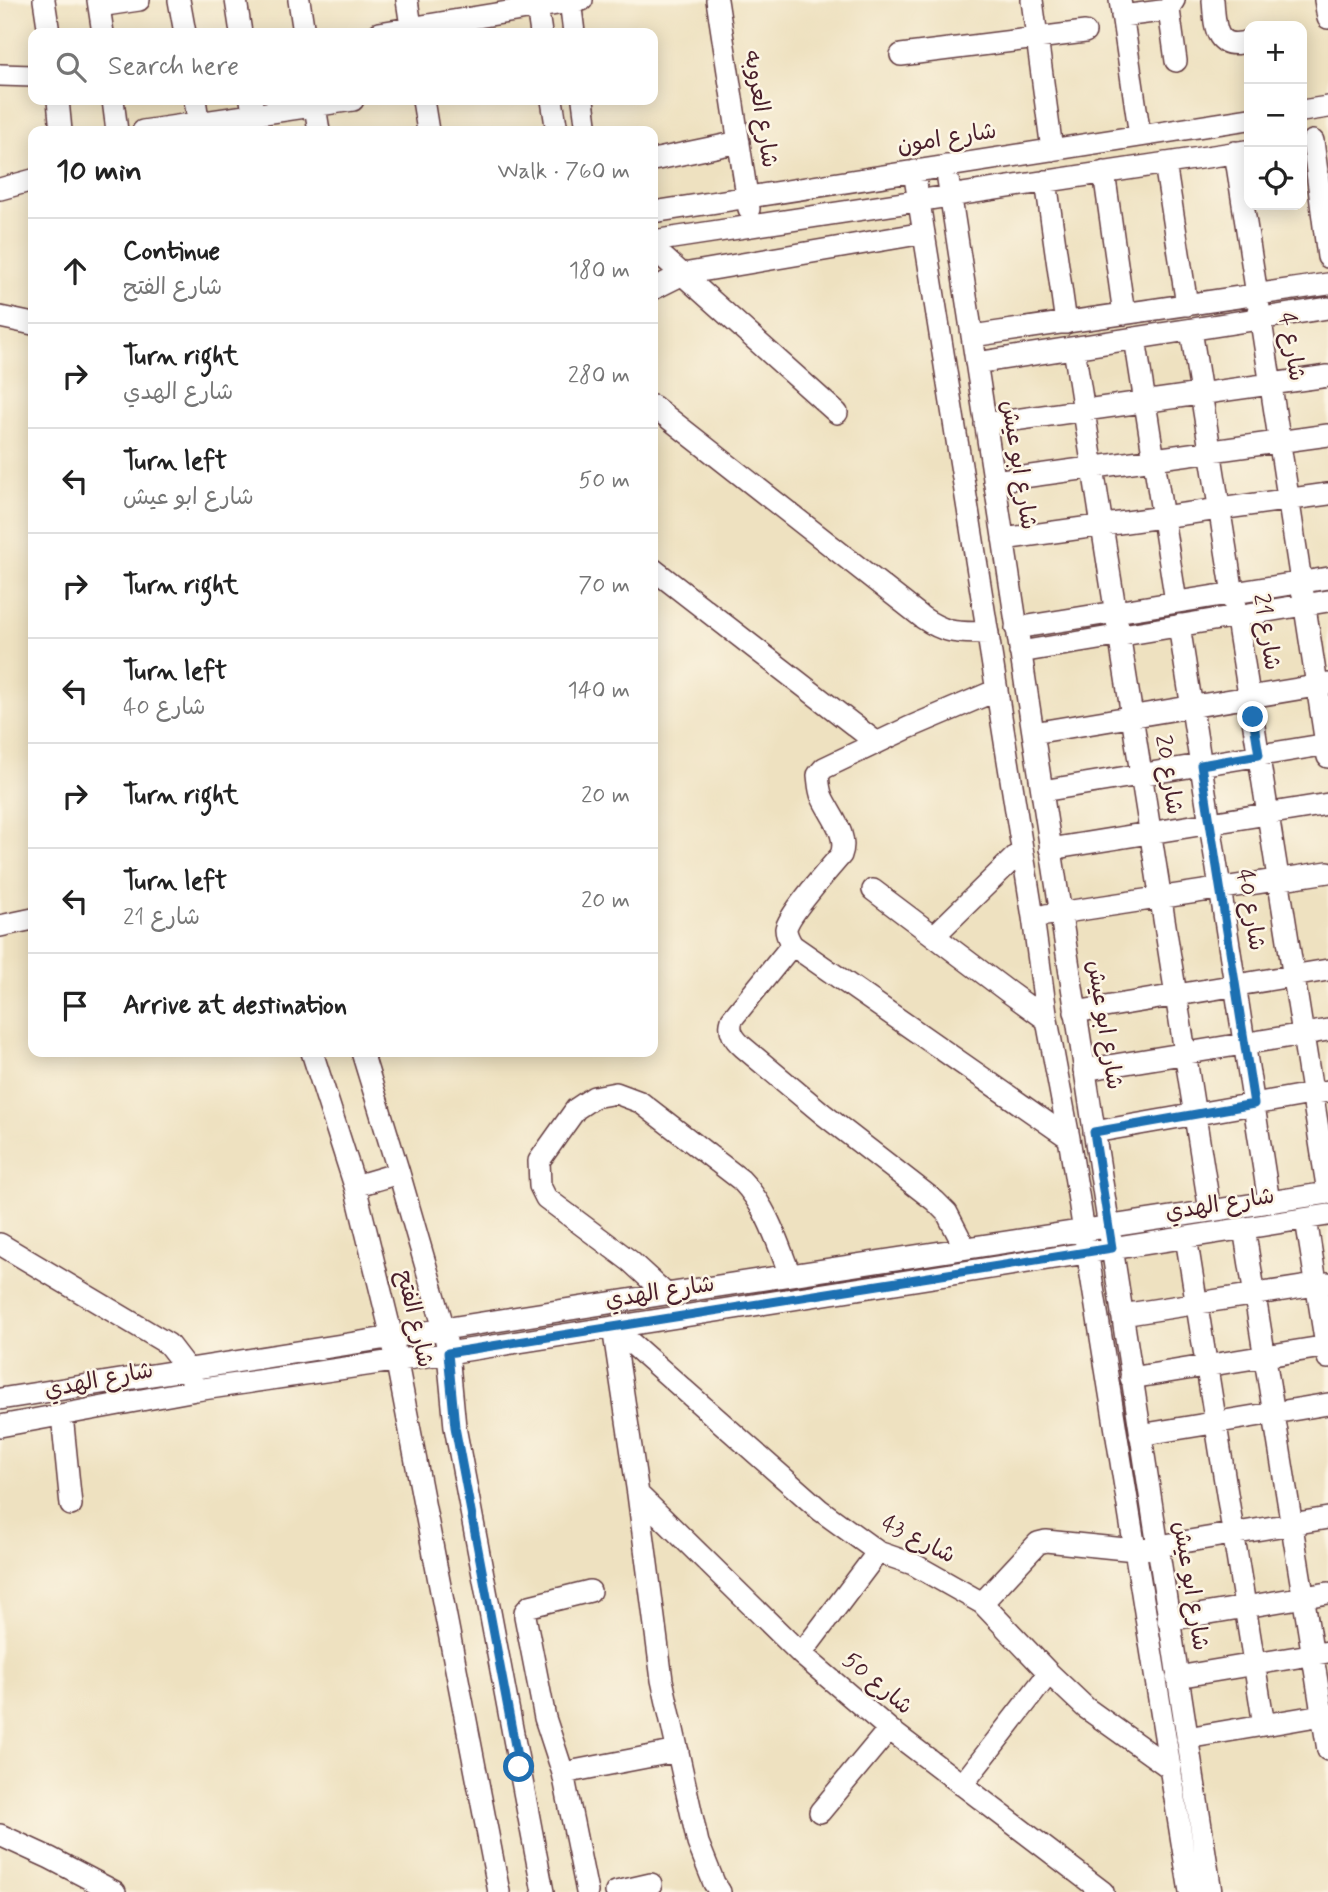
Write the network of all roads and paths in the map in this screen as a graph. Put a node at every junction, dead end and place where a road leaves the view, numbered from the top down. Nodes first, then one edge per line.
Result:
1 (44, 0) edge
2 (139, 0) edge
3 (179, 0) edge
4 (236, 0) edge
5 (299, 0) edge
6 (407, 0) edge
7 (717, 0) edge
8 (1032, 0) edge
9 (1213, 0) edge
10 (1325, 0) edge
11 (574, 1) edge
12 (99, 3) edge
13 (536, 4) edge
14 (1172, 5) edge
15 (1121, 8) edge
16 (1328, 18) edge
17 (48, 28) edge
18 (102, 28) edge
19 (184, 28) edge
20 (240, 28) edge
21 (303, 28) edge
22 (412, 28) edge
23 (426, 28) edge
24 (540, 28) edge
25 (574, 28) edge
26 (1085, 32) dead end
27 (1037, 39) junction
28 (1244, 42) edge
29 (901, 55) dead end
30 (1176, 61) dead end
31 (0, 75) edge
32 (28, 76) edge
33 (58, 105) edge
34 (114, 105) edge
35 (196, 105) edge
36 (304, 105) edge
37 (314, 105) edge
38 (424, 105) edge
39 (553, 105) edge
40 (583, 105) edge
41 (1328, 107) edge
42 (1307, 110) edge
43 (253, 115) edge
44 (1244, 120) edge
45 (61, 126) edge
46 (116, 126) edge
47 (200, 126) edge
48 (204, 126) edge
49 (318, 126) edge
50 (427, 126) edge
51 (556, 126) edge
52 (581, 126) edge
53 (1140, 136) junction
54 (1314, 140) edge
55 (739, 142) junction
56 (1052, 149) junction
57 (1242, 151) edge
58 (658, 159) edge
59 (1165, 163) junction
60 (946, 166) junction
61 (914, 171) junction
62 (1104, 172) junction
63 (28, 181) edge
64 (1046, 181) junction
65 (0, 189) edge
66 (950, 196) junction
67 (747, 197) junction
68 (918, 201) junction
69 (658, 211) edge
70 (752, 226) junction
71 (923, 233) junction
72 (658, 240) edge
73 (658, 252) edge
74 (1328, 257) edge
75 (683, 274) junction
76 (1328, 284) edge
77 (658, 286) edge
78 (1256, 295) junction
79 (1187, 305) junction
80 (1328, 308) edge
81 (1124, 314) junction
82 (0, 317) edge
83 (1260, 319) junction
84 (28, 323) edge
85 (1066, 323) junction
86 (1191, 330) junction
87 (972, 336) junction
88 (1135, 338) junction
89 (1074, 348) junction
90 (976, 363) junction
91 (1328, 376) edge
92 (1270, 384) junction
93 (1202, 394) junction
94 (1145, 402) junction
95 (658, 410) edge
96 (1084, 410) junction
97 (837, 413) dead end
98 (985, 424) junction
99 (1328, 435) edge
100 (1279, 442) junction
101 (1211, 451) junction
102 (1154, 459) junction
103 (1093, 467) junction
104 (994, 481) junction
105 (1328, 494) edge
106 (1288, 500) junction
107 (1220, 509) junction
108 (1163, 517) junction
109 (1102, 525) junction
110 (1003, 539) junction
111 (658, 573) edge
112 (1328, 578) edge
113 (1301, 582) junction
114 (1233, 593) junction
115 (1328, 601) edge
116 (1176, 603) junction
117 (1304, 605) junction
118 (1116, 612) junction
119 (1237, 616) junction
120 (1180, 625) junction
121 (1016, 628) junction
122 (988, 633) junction
123 (1119, 636) junction
124 (1021, 656) junction
125 (993, 664) junction
126 (1323, 685) edge
127 (997, 690) junction
128 (1250, 697) junction
129 (1192, 706) junction
130 (1132, 716) junction
131 (1033, 733) junction
132 (877, 743) junction
133 (1327, 749) edge
134 (1259, 755) junction
135 (1201, 765) junction
136 (1141, 775) junction
137 (1041, 791) junction
138 (1328, 804) edge
139 (1268, 813) junction
140 (1210, 823) junction
141 (1150, 832) junction
142 (1050, 849) junction
143 (1021, 850) junction
144 (1328, 872) edge
145 (1279, 880) junction
146 (1220, 888) junction
147 (873, 890) dead end
148 (1161, 898) junction
149 (1060, 913) junction
150 (1033, 917) junction
151 (28, 920) edge
152 (0, 926) edge
153 (934, 936) junction
154 (792, 945) junction
155 (1328, 970) edge
156 (1294, 975) junction
157 (1235, 985) junction
158 (1176, 995) junction
159 (1075, 1012) junction
160 (1047, 1020) junction
161 (1328, 1030) edge
162 (1303, 1034) junction
163 (1244, 1044) junction
164 (1185, 1054) junction
165 (314, 1057) edge
166 (364, 1057) edge
167 (1084, 1070) junction
168 (1320, 1092) edge
169 (1254, 1104) junction
170 (1195, 1114) junction
171 (1094, 1132) junction
172 (1069, 1139) junction
173 (399, 1172) junction
174 (355, 1186) junction
175 (1328, 1193) edge
176 (1269, 1202) junction
177 (1210, 1211) junction
178 (1328, 1215) edge
179 (1306, 1219) junction
180 (1108, 1226) junction
181 (1244, 1228) junction
182 (1083, 1230) junction
183 (1186, 1237) junction
184 (0, 1244) edge
185 (965, 1248) junction
186 (1112, 1248) junction
187 (1087, 1252) junction
188 (790, 1275) junction
189 (1322, 1284) edge
190 (666, 1294) junction
191 (1255, 1294) junction
192 (1196, 1303) junction
193 (1122, 1315) junction
194 (613, 1327) junction
195 (444, 1329) junction
196 (393, 1337) junction
197 (1327, 1350) edge
198 (448, 1353) junction
199 (1265, 1356) junction
200 (397, 1360) junction
201 (1206, 1366) junction
202 (188, 1370) junction
203 (1131, 1378) junction
204 (196, 1390) junction
205 (0, 1399) edge
206 (1328, 1404) edge
207 (1274, 1413) junction
208 (62, 1415) junction
209 (1216, 1423) junction
210 (0, 1426) edge
211 (1140, 1435) junction
212 (638, 1494) junction
213 (71, 1505) dead end
214 (1328, 1518) edge
215 (1292, 1524) junction
216 (1233, 1534) junction
217 (1157, 1547) junction
218 (1135, 1550) junction
219 (878, 1552) junction
220 (590, 1591) dead end
221 (1328, 1592) edge
222 (1303, 1597) junction
223 (982, 1604) junction
224 (1245, 1606) junction
225 (1168, 1619) junction
226 (801, 1654) junction
227 (1320, 1654) edge
228 (1254, 1665) junction
229 (1049, 1673) junction
230 (1177, 1677) junction
231 (538, 1684) junction
232 (505, 1692) junction
233 (1325, 1714) edge
234 (1264, 1725) junction
235 (889, 1729) junction
236 (1187, 1738) junction
237 (1328, 1750) edge
238 (678, 1751) junction
239 (1170, 1768) junction
240 (563, 1773) junction
241 (962, 1785) junction
242 (820, 1812) dead end
243 (0, 1835) edge
244 (1194, 1852) junction
245 (651, 1884) dead end
246 (115, 1892) edge
247 (499, 1892) edge
248 (543, 1892) edge
249 (587, 1892) edge
250 (616, 1892) edge
251 (720, 1892) edge
252 (1102, 1892) edge
253 (1190, 1892) edge
254 (1211, 1892) edge

1 - 17 street
2 - 12 street
3 - 19 street
4 - 20 street
5 - 21 street
6 - 22 street
7 - 55 street, شارع العروبه
8 - 27 street
9 - 28 street
10 - 16 street
11 - 13 street
11 - 25 street
12 - 18 street
13 - 23 street
13 - 24 street
14 - 15 street
14 - 30 street
15 - 53 street
26 - 27 street
27 - 29 street
27 - 56 street
31 - 32 street
33 - 45 street
34 - 46 street
35 - 47 street
36 - 43 street
37 - 49 street
38 - 50 street
39 - 51 street
40 - 52 street
41 - 42 street
43 - 48 street
44 - 53 street, شارع امون
53 - 56 street, شارع امون
54 - 74 street
55 - 58 street
55 - 67 street, شارع العروبه
56 - 60 street, شارع امون
57 - 59 street
57 - 78 street, شارع 4
59 - 62 street
59 - 79 street
60 - 61 street, شارع امون
60 - 66 street, شارع ابو عيش
61 - 67 street, شارع امون
61 - 68 street, شارع ابو عيش
62 - 64 street
62 - 81 street
63 - 65 street
64 - 66 street
64 - 85 street
66 - 68 street
66 - 87 street, شارع ابو عيش
67 - 69 street, شارع امون
67 - 70 street, شارع العروبه
68 - 70 street
68 - 71 street, شارع ابو عيش
70 - 72 street
71 - 75 street
71 - 122 street, شارع ابو عيش
73 - 75 street
75 - 77 street
75 - 97 street
76 - 78 street
78 - 79 street
78 - 83 street, شارع 4
79 - 81 street
80 - 83 street
81 - 85 street
82 - 84 street
83 - 86 street
83 - 92 street, شارع 4
85 - 87 street
86 - 88 street
86 - 93 street, شارع 21
87 - 90 street, شارع ابو عيش
88 - 89 street
88 - 94 street
89 - 90 street
89 - 96 street, شارع 20
90 - 98 street, شارع ابو عيش
91 - 92 street
92 - 93 street
92 - 100 street, شارع 4
93 - 94 street
93 - 101 street, شارع 21
94 - 96 street
94 - 102 street
95 - 122 street
96 - 98 street
96 - 103 street, شارع 20
98 - 104 street, شارع ابو عيش
99 - 100 street
100 - 101 street
100 - 106 street, شارع 4
101 - 102 street
101 - 107 street, شارع 21
102 - 103 street
102 - 108 street
103 - 104 street
103 - 109 street, شارع 20
104 - 110 street, شارع ابو عيش
105 - 106 street
106 - 107 street
106 - 113 street, شارع 4
107 - 108 street
107 - 114 street, شارع 21
108 - 109 street
108 - 116 street
109 - 110 street
109 - 118 street, شارع 20
110 - 121 street, شارع ابو عيش
111 - 132 street
112 - 113 street
113 - 114 street
113 - 117 street, شارع 4
114 - 116 street
114 - 119 street, شارع 21
115 - 117 street
116 - 118 street
117 - 119 street
117 - 126 street, شارع 4
118 - 121 street
118 - 123 street, شارع 20
119 - 120 street
119 - 128 street, شارع 21
120 - 123 street
120 - 129 street, شارع 40
121 - 124 street, شارع ابو عيش
122 - 125 street, شارع ابو عيش
123 - 124 street
123 - 130 street, شارع 20
124 - 125 street
124 - 131 street, شارع ابو عيش
125 - 127 street, شارع ابو عيش
126 - 128 street
126 - 133 street, شارع 4
127 - 132 street
127 - 143 street, شارع ابو عيش
128 - 129 street
128 - 134 street, شارع 21
129 - 130 street
129 - 135 street, شارع 40
130 - 131 street
130 - 136 street, شارع 20
131 - 137 street, شارع ابو عيش
132 - 154 street
133 - 134 street
134 - 135 street
134 - 139 street, شارع 21
135 - 136 street
135 - 140 street, شارع 40
136 - 137 street
136 - 141 street, شارع 20
137 - 142 street, شارع ابو عيش
138 - 139 street
139 - 140 street
139 - 145 street, شارع 21
140 - 141 street
140 - 146 street, شارع 40
141 - 142 street
141 - 148 street, شارع 20
142 - 149 street, شارع ابو عيش
143 - 150 street, شارع ابو عيش
143 - 153 street
144 - 145 street
145 - 146 street
145 - 156 street, شارع 21
146 - 148 street
146 - 157 street, شارع 40
147 - 153 street
148 - 149 street
148 - 158 street, شارع 20
149 - 150 street
149 - 159 street, شارع ابو عيش
150 - 160 street, شارع ابو عيش
151 - 152 street
153 - 160 street
154 - 172 street
154 - 185 street
155 - 156 street
156 - 157 street
156 - 162 street, شارع 21
157 - 158 street
157 - 163 street, شارع 40
158 - 159 street
158 - 164 street, شارع 20
159 - 167 street, شارع ابو عيش
160 - 172 street, شارع ابو عيش
161 - 162 street
162 - 163 street
162 - 168 street, شارع 21
163 - 164 street
163 - 169 street, شارع 40
164 - 167 street
164 - 170 street, شارع 20
165 - 174 street, شارع الفتح
166 - 173 street, شارع الفتح
167 - 171 street, شارع ابو عيش
168 - 169 street
168 - 175 street, شارع 21
169 - 170 street
169 - 176 street, شارع 40
170 - 171 street
170 - 177 street, شارع 20
171 - 180 street, شارع ابو عيش
172 - 182 street, شارع ابو عيش
173 - 174 street
173 - 195 street, شارع الفتح
174 - 196 street, شارع الفتح
175 - 176 street, شارع الهدي
176 - 177 street, شارع الهدي
177 - 180 street, شارع الهدي
178 - 179 street, شارع الهدي
179 - 181 street, شارع الهدي
179 - 189 street
180 - 182 street, شارع الهدي
180 - 186 street, شارع ابو عيش
181 - 183 street, شارع الهدي
181 - 191 street
182 - 185 street, شارع الهدي
182 - 187 street, شارع ابو عيش
183 - 186 street, شارع الهدي
183 - 192 street
184 - 202 street
185 - 188 street, شارع الهدي
186 - 187 street, شارع الهدي
186 - 193 street, شارع ابو عيش
187 - 194 street, شارع الهدي
187 - 218 street, شارع ابو عيش
188 - 190 street, شارع الهدي
188 - 190 street
189 - 191 street
189 - 197 street
190 - 195 street, شارع الهدي
191 - 192 street
191 - 199 street
192 - 193 street
192 - 201 street
193 - 203 street, شارع ابو عيش
194 - 198 street, شارع الهدي
194 - 212 street
194 - 219 street, شارع 43
195 - 196 street, شارع الهدي
195 - 198 street, شارع الفتح
196 - 200 street, شارع الفتح
196 - 202 street, شارع الهدي
197 - 199 street
198 - 200 street, شارع الهدي
198 - 232 street, شارع الفتح
199 - 201 street
199 - 207 street
200 - 204 street, شارع الهدي
200 - 247 street, شارع الفتح
201 - 203 street
201 - 209 street
202 - 204 street
202 - 205 street, شارع الهدي
203 - 211 street, شارع ابو عيش
204 - 208 street, شارع الهدي
206 - 207 street
207 - 209 street
207 - 215 street
208 - 210 street, شارع الهدي
208 - 213 street
209 - 211 street
209 - 216 street
211 - 217 street, شارع ابو عيش
212 - 226 street, شارع 50
212 - 238 street
214 - 215 street
215 - 216 street
215 - 222 street
216 - 217 street
216 - 224 street
217 - 218 street
217 - 225 street, شارع ابو عيش
218 - 223 street
218 - 239 street, شارع ابو عيش
219 - 223 street, شارع 43
219 - 226 street
220 - 231 street
221 - 222 street
222 - 224 street
222 - 227 street
223 - 229 street, شارع 43
224 - 225 street
224 - 228 street
225 - 230 street, شارع ابو عيش
226 - 235 street, شارع 50
227 - 228 street
227 - 233 street
228 - 230 street
228 - 234 street
229 - 239 street, شارع 43
229 - 241 street
230 - 236 street, شارع ابو عيش
231 - 232 street
231 - 240 street
232 - 248 street, شارع الفتح
233 - 234 street
233 - 237 street
234 - 236 street
235 - 241 street, شارع 50
235 - 242 street
236 - 244 street, شارع ابو عيش
238 - 240 street
238 - 251 street
239 - 244 street, شارع ابو عيش
240 - 249 street
241 - 252 street, شارع 50
243 - 246 street
244 - 253 street, شارع ابو عيش
244 - 254 street, شارع ابو عيش
245 - 250 street

